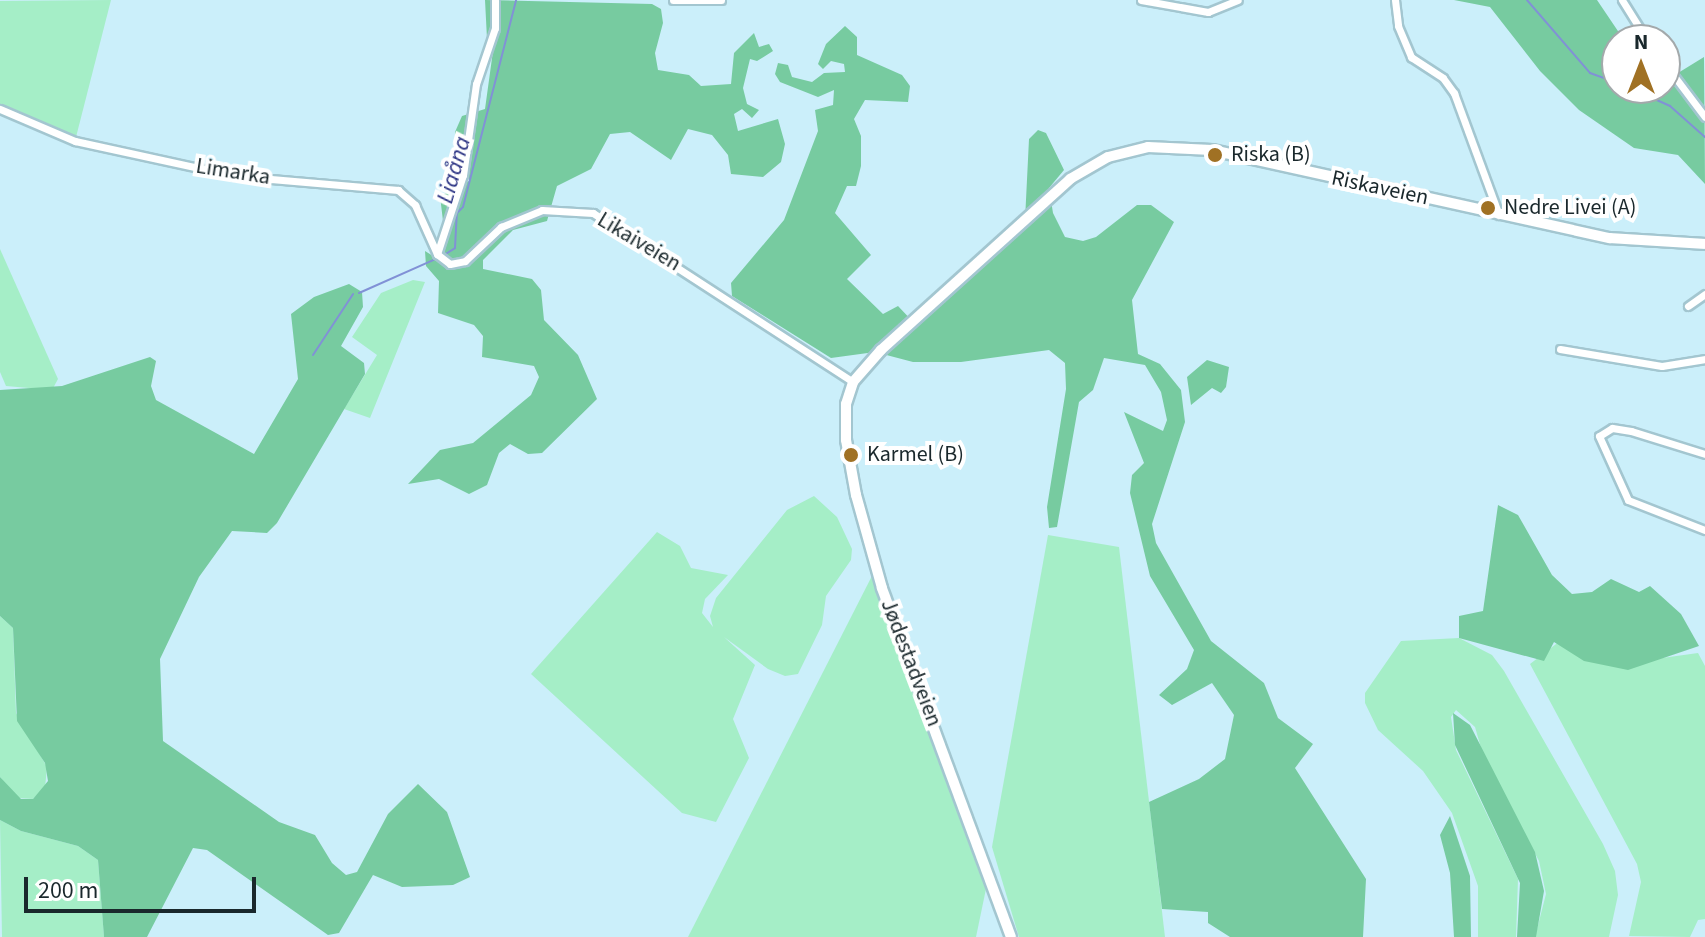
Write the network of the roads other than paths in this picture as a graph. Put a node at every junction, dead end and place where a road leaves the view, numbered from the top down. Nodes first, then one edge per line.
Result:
1 (495, 0) edge
2 (673, 0) edge
3 (721, 0) edge
4 (1141, 0) edge
5 (1238, 0) edge
6 (1395, 0) edge
7 (1622, 0) edge
8 (1637, 24) edge
9 (1681, 85) edge
10 (0, 109) edge
11 (1705, 117) edge
12 (1499, 215) junction
13 (1705, 244) edge
14 (437, 254) junction
15 (1705, 294) edge
16 (1688, 306) dead end
17 (1560, 349) dead end
18 (1705, 359) edge
19 (853, 382) junction
20 (1705, 454) edge
21 (1705, 530) edge
22 (1011, 937) edge

1 - 14 street
2 - 3 street
4 - 5 street
6 - 12 street
7 - 8 street
9 - 11 street
10 - 14 street, Limarka
12 - 13 main road, Riskaveien
12 - 19 main road, Riskaveien
14 - 19 street, Likaiveien
15 - 16 street
17 - 18 street
19 - 22 main road, Jødestadveien
20 - 21 street

